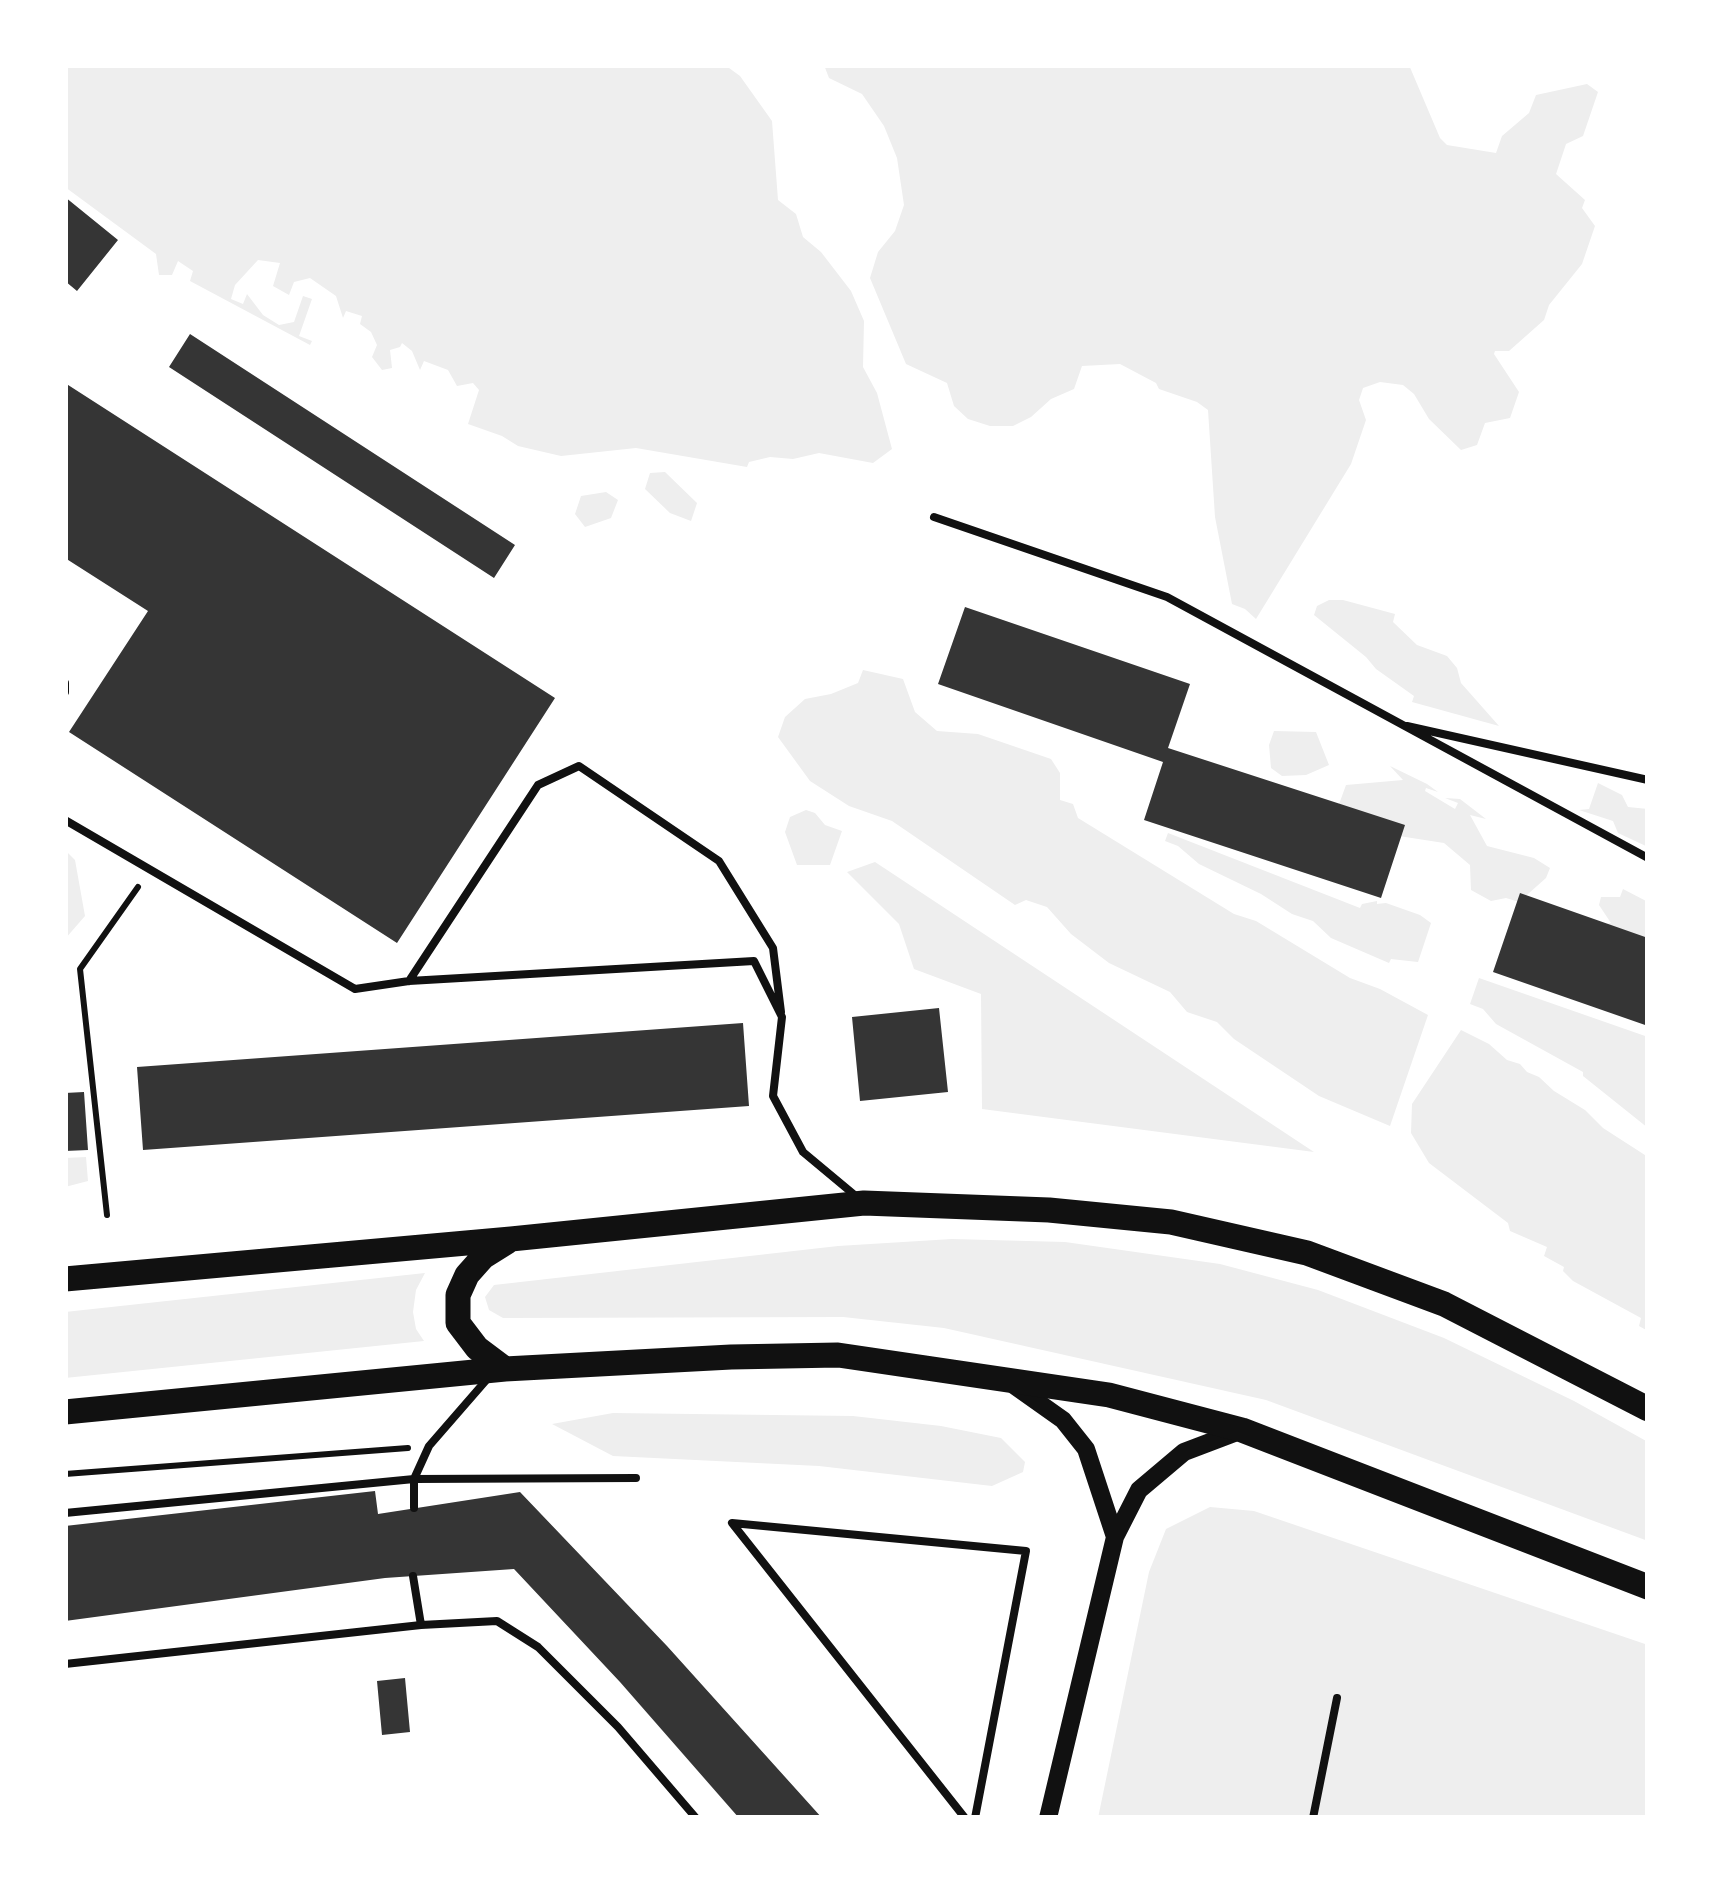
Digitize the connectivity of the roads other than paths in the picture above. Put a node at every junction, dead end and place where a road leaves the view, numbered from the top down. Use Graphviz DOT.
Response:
graph roads {
  1 [pos="934,517"];
  2 [pos="65,682"];
  3 [pos="65,692"];
  4 [pos="1398,724"];
  5 [pos="1648,780"];
  6 [pos="65,820"];
  7 [pos="1648,858"];
  8 [pos="409,981"];
  9 [pos="782,1017"];
  10 [pos="864,1203"];
  11 [pos="511,1240"];
  12 [pos="65,1280"];
  13 [pos="500,1370"];
  14 [pos="1002,1378"];
  15 [pos="1648,1409"];
  16 [pos="65,1412"];
  17 [pos="1242,1430"];
  18 [pos="636,1478"];
  19 [pos="414,1479"];
  20 [pos="414,1508"];
  21 [pos="65,1512"];
  22 [pos="1115,1536"];
  23 [pos="1594,1566"];
  24 [pos="414,1576"];
  25 [pos="1648,1576"];
  26 [pos="1648,1588"];
  27 [pos="422,1625"];
  28 [pos="65,1664"];
  29 [pos="1338,1698"];
  30 [pos="696,1818"];
  31 [pos="965,1818"];
  32 [pos="974,1818"];
  33 [pos="1048,1818"];
  34 [pos="1312,1818"];
  1 -- 4 [label="lane"];
  2 -- 3 [label="lane"];
  4 -- 5 [label="lane"];
  4 -- 7 [label="lane"];
  6 -- 8 [label="lane"];
  8 -- 9 [label="lane"];
  8 -- 9 [label="lane"];
  9 -- 10 [label="lane"];
  10 -- 11 [label="main road"];
  10 -- 15 [label="main road"];
  11 -- 12 [label="main road"];
  11 -- 13 [label="main road"];
  13 -- 14 [label="main road"];
  13 -- 16 [label="main road"];
  13 -- 19 [label="lane"];
  14 -- 17 [label="main road"];
  14 -- 22 [label="street"];
  17 -- 22 [label="street"];
  17 -- 23 [label="main road"];
  18 -- 19 [label="lane"];
  19 -- 20 [label="lane"];
  19 -- 21 [label="lane"];
  22 -- 33 [label="street"];
  23 -- 25 [label="main road"];
  23 -- 26 [label="main road"];
  24 -- 27 [label="lane"];
  27 -- 28 [label="lane"];
  27 -- 30 [label="lane"];
  29 -- 34 [label="lane"];
  31 -- 32 [label="lane"];
}
